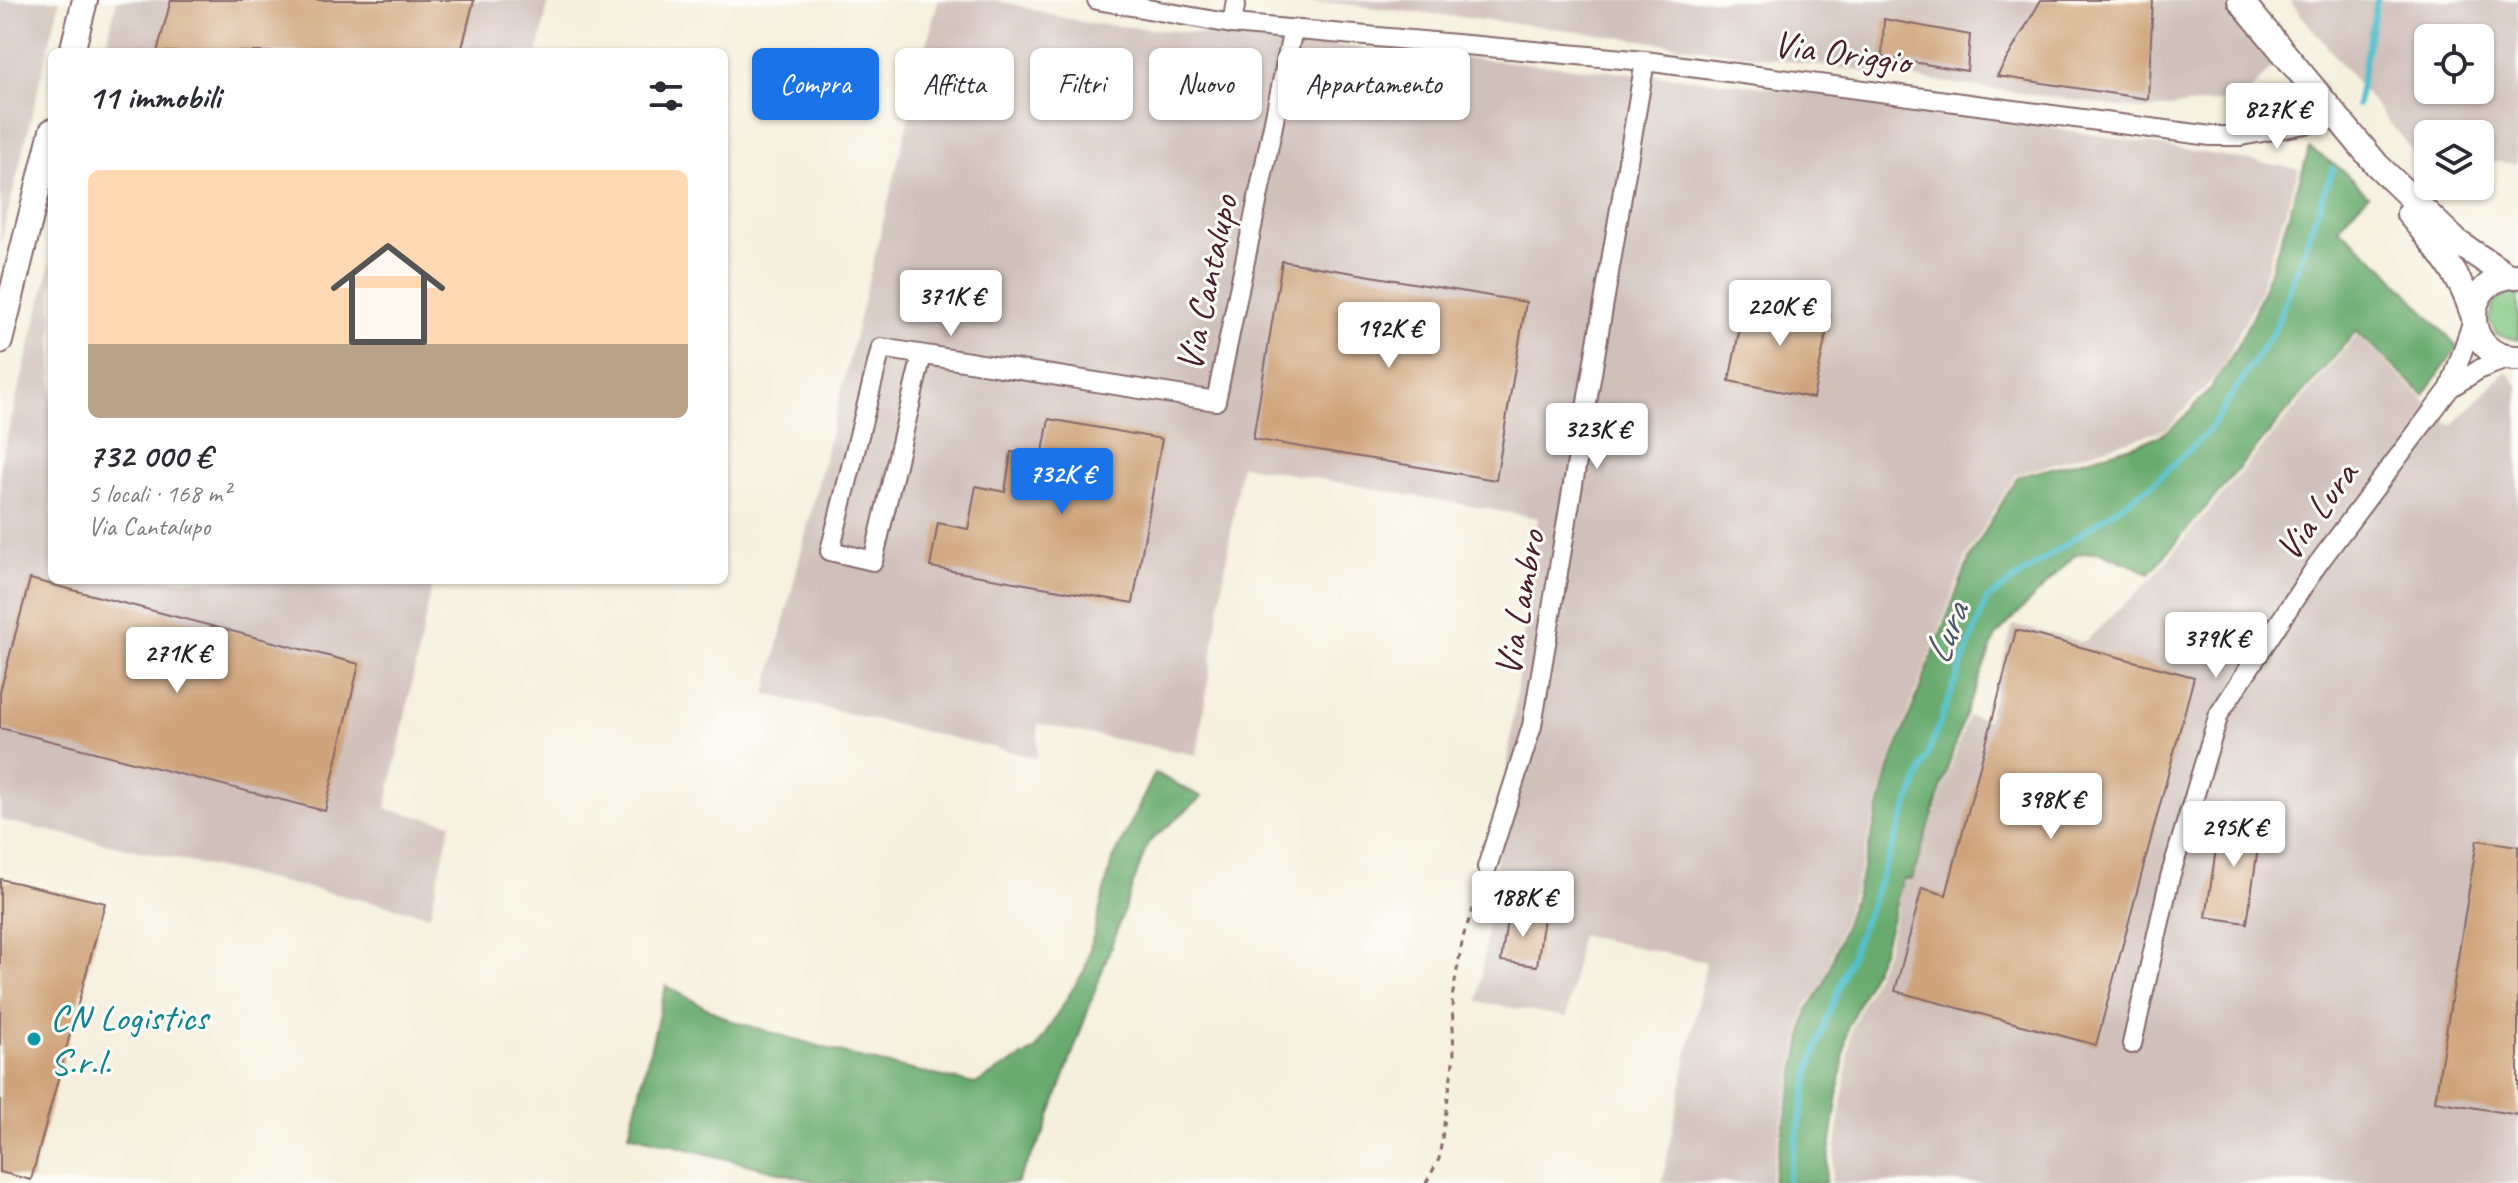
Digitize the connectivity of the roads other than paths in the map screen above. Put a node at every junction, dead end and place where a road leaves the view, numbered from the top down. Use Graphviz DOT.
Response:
graph roads {
  1 [pos="85,0"];
  2 [pos="1097,0"];
  3 [pos="1236,0"];
  4 [pos="2240,0"];
  5 [pos="1232,24"];
  6 [pos="1293,29"];
  7 [pos="73,48"];
  8 [pos="1645,61"];
  9 [pos="2338,118"];
  10 [pos="48,147"];
  11 [pos="2377,165"];
  12 [pos="2513,276"];
  13 [pos="2472,318"];
  14 [pos="0,341"];
  15 [pos="922,355"];
  16 [pos="2513,358"];
  17 [pos="2450,388"];
  18 [pos="1487,867"];
  19 [pos="2132,1044"];
  1 -- 7 [label="main road"];
  2 -- 5 [label="street, Via Origgio"];
  3 -- 5 [label="street"];
  4 -- 9 [label="main road"];
  5 -- 6 [label="street, Via Origgio"];
  6 -- 8 [label="street, Via Origgio"];
  6 -- 15 [label="street, Via Cantalupo"];
  8 -- 9 [label="street, Via Origgio"];
  8 -- 18 [label="street, Via Lambro"];
  9 -- 11 [label="main road"];
  10 -- 14 [label="main road"];
  11 -- 12 [label="main road"];
  11 -- 13 [label="main road"];
  12 -- 13 [label="main road"];
  13 -- 16 [label="main road"];
  13 -- 17 [label="street, Via Lura"];
  15 -- 15 [label="street, Via Cantalupo"];
  16 -- 17 [label="street, Via Lura"];
  17 -- 19 [label="street, Via Lura"];
}
